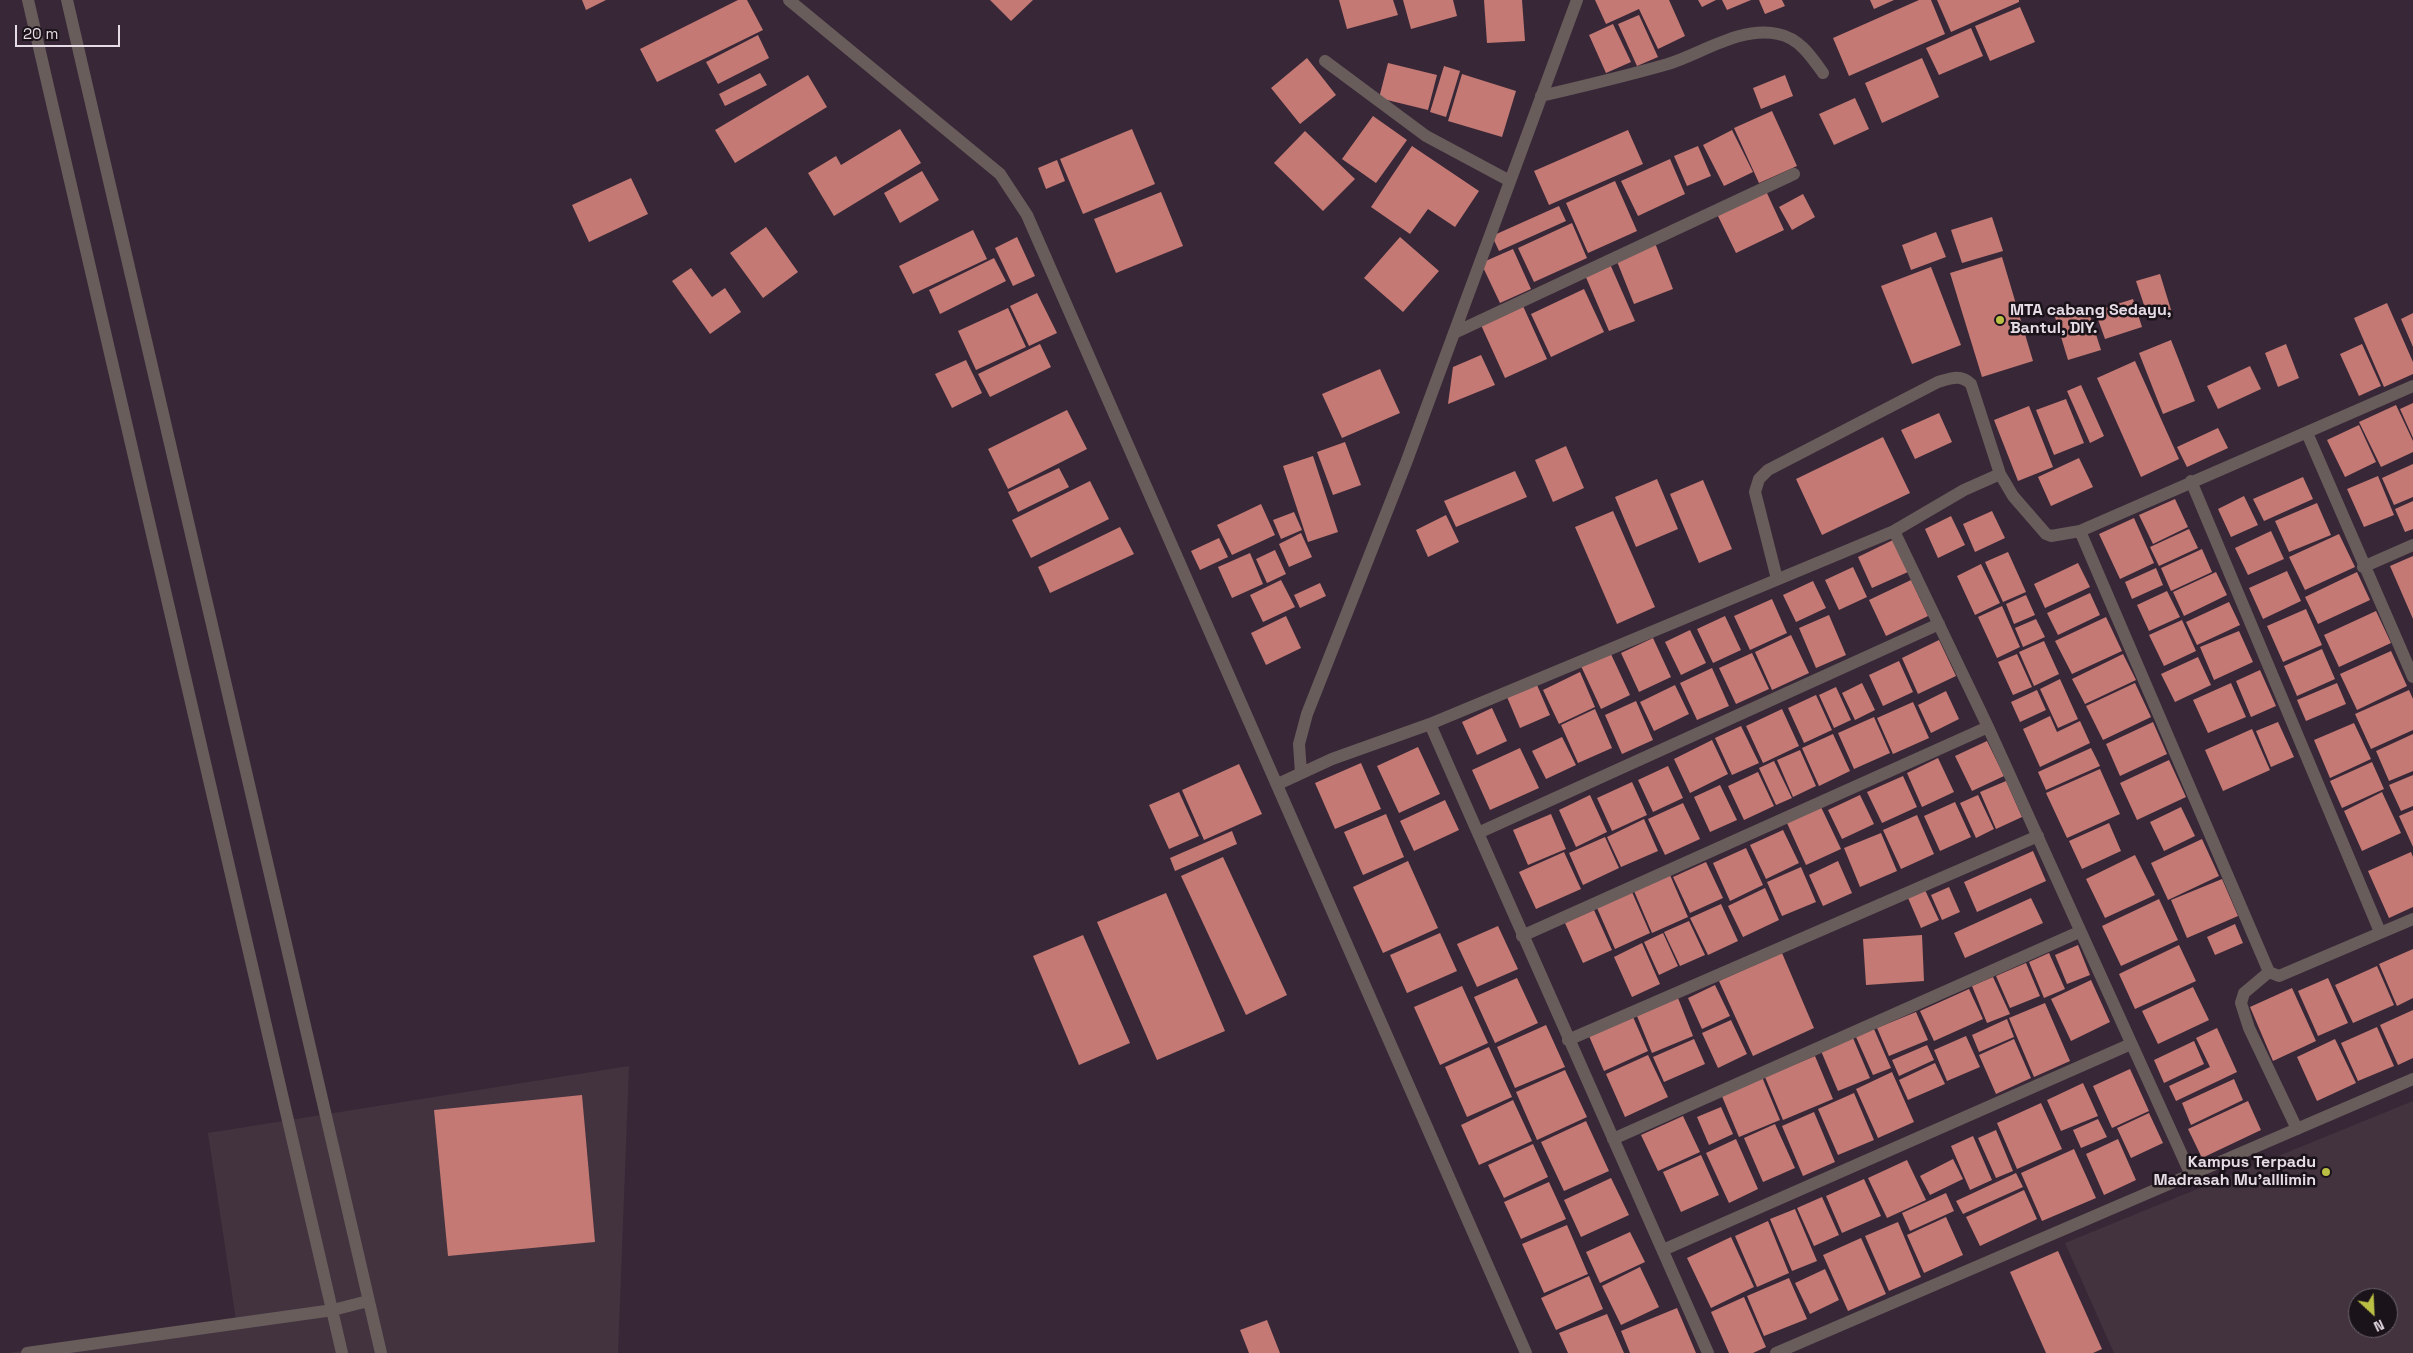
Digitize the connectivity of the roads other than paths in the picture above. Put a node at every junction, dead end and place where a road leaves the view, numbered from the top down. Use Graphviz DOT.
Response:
graph roads {
  1 [pos="28,0"];
  2 [pos="67,0"];
  3 [pos="790,0"];
  4 [pos="1577,0"];
  5 [pos="1325,61"];
  6 [pos="1823,73"];
  7 [pos="1542,96"];
  8 [pos="1794,174"];
  9 [pos="1510,181"];
  10 [pos="1454,333"];
  11 [pos="2413,386"];
  12 [pos="2306,433"];
  13 [pos="2000,474"];
  14 [pos="2191,481"];
  15 [pos="1894,531"];
  16 [pos="2080,531"];
  17 [pos="2413,545"];
  18 [pos="2363,567"];
  19 [pos="1777,580"];
  20 [pos="1939,624"];
  21 [pos="2413,678"];
  22 [pos="1430,724"];
  23 [pos="1988,727"];
  24 [pos="1301,773"];
  25 [pos="1278,784"];
  26 [pos="1478,833"];
  27 [pos="2038,836"];
  28 [pos="2413,918"];
  29 [pos="2079,932"];
  30 [pos="2380,932"];
  31 [pos="1522,936"];
  32 [pos="2269,972"];
  33 [pos="1568,1040"];
  34 [pos="2131,1044"];
  35 [pos="2413,1079"];
  36 [pos="2297,1129"];
  37 [pos="1613,1138"];
  38 [pos="2191,1175"];
  39 [pos="1663,1250"];
  40 [pos="368,1301"];
  41 [pos="332,1310"];
  42 [pos="27,1353"];
  43 [pos="342,1353"];
  44 [pos="381,1353"];
  45 [pos="1526,1353"];
  46 [pos="1708,1353"];
  47 [pos="1776,1353"];
  1 -- 41 [label="street"];
  2 -- 40 [label="street"];
  3 -- 25 [label="street"];
  4 -- 7 [label="street"];
  5 -- 9 [label="street"];
  6 -- 7 [label="street"];
  7 -- 9 [label="street"];
  8 -- 10 [label="street"];
  9 -- 10 [label="street"];
  10 -- 24 [label="street"];
  11 -- 12 [label="street"];
  12 -- 14 [label="street"];
  12 -- 18 [label="street"];
  13 -- 15 [label="street"];
  13 -- 16 [label="street"];
  13 -- 19 [label="street"];
  14 -- 16 [label="street"];
  14 -- 30 [label="street"];
  15 -- 19 [label="street"];
  15 -- 20 [label="street"];
  16 -- 32 [label="street"];
  17 -- 18 [label="street"];
  18 -- 21 [label="street"];
  19 -- 22 [label="street"];
  20 -- 23 [label="street"];
  20 -- 26 [label="street"];
  22 -- 24 [label="street"];
  22 -- 26 [label="street"];
  23 -- 27 [label="street"];
  23 -- 31 [label="street"];
  24 -- 25 [label="street"];
  25 -- 45 [label="street"];
  26 -- 31 [label="street"];
  27 -- 29 [label="street"];
  27 -- 33 [label="street"];
  28 -- 30 [label="street"];
  29 -- 34 [label="street"];
  29 -- 37 [label="street"];
  30 -- 32 [label="street"];
  31 -- 33 [label="street"];
  32 -- 36 [label="street"];
  33 -- 37 [label="street"];
  34 -- 38 [label="street"];
  34 -- 39 [label="street"];
  35 -- 36 [label="street"];
  36 -- 38 [label="street"];
  37 -- 39 [label="street"];
  38 -- 47 [label="street"];
  39 -- 46 [label="street"];
  40 -- 41 [label="street"];
  40 -- 44 [label="street"];
  41 -- 42 [label="street"];
  41 -- 43 [label="street"];
}
